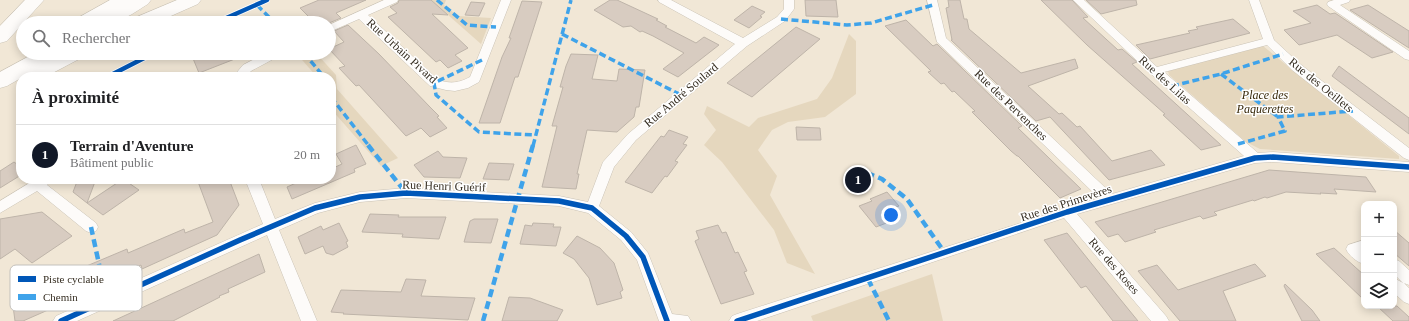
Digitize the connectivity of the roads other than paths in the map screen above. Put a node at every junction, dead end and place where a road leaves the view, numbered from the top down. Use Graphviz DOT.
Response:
graph roads {
  1 [pos="35,0"];
  2 [pos="123,0"];
  3 [pos="142,0"];
  4 [pos="192,0"];
  5 [pos="394,0"];
  6 [pos="506,0"];
  7 [pos="663,0"];
  8 [pos="788,0"];
  9 [pos="932,0"];
  10 [pos="1078,0"];
  11 [pos="1254,0"];
  12 [pos="1345,0"];
  13 [pos="361,15"];
  14 [pos="20,16"];
  15 [pos="95,16"];
  16 [pos="114,16"];
  17 [pos="155,16"];
  18 [pos="16,20"];
  19 [pos="336,26"];
  20 [pos="0,37"];
  21 [pos="1269,41"];
  22 [pos="742,44"];
  23 [pos="1409,56"];
  24 [pos="18,60"];
  25 [pos="38,60"];
  26 [pos="62,60"];
  27 [pos="262,60"];
  28 [pos="0,70"];
  29 [pos="16,72"];
  30 [pos="16,72"];
  31 [pos="39,72"];
  32 [pos="243,72"];
  33 [pos="1155,72"];
  34 [pos="0,81"];
  35 [pos="16,84"];
  36 [pos="0,92"];
  37 [pos="1409,155"];
  38 [pos="1255,158"];
  39 [pos="1409,167"];
  40 [pos="39,184"];
  41 [pos="44,184"];
  42 [pos="254,184"];
  43 [pos="1109,199"];
  44 [pos="0,208"];
  45 [pos="592,208"];
  46 [pos="1067,212"];
  47 [pos="91,227"];
  48 [pos="270,228"];
  49 [pos="1361,247"];
  50 [pos="1361,256"];
  51 [pos="1397,268"];
  52 [pos="1409,279"];
  53 [pos="142,285"];
  54 [pos="1397,287"];
  55 [pos="1409,297"];
  56 [pos="84,311"];
  57 [pos="62,321"];
  58 [pos="309,321"];
  59 [pos="667,321"];
  60 [pos="683,321"];
  61 [pos="737,321"];
  62 [pos="1161,321"];
  1 -- 14 [label="highway"];
  2 -- 15 [label="highway"];
  3 -- 16 [label="highway"];
  4 -- 17 [label="highway"];
  5 -- 13 [label="street"];
  6 -- 13 [label="street, Rue Urbain Pivard"];
  7 -- 22 [label="street"];
  8 -- 22 [label="street, Rue André Soulard"];
  9 -- 43 [label="street, Rue des Pervenches"];
  10 -- 33 [label="street, Rue des Lilas"];
  11 -- 21 [label="street, Rue des Oeillets"];
  12 -- 23 [label="street"];
  13 -- 19 [label="street"];
  18 -- 20 [label="highway"];
  21 -- 33 [label="street"];
  21 -- 37 [label="street, Rue des Oeillets"];
  22 -- 45 [label="street, Rue André Soulard"];
  24 -- 28 [label="highway"];
  25 -- 30 [label="highway"];
  26 -- 31 [label="highway"];
  27 -- 32 [label="street"];
  29 -- 34 [label="highway"];
  33 -- 38 [label="street, Rue des Lilas"];
  35 -- 36 [label="highway"];
  38 -- 39 [label="street, Rue des Primevères"];
  38 -- 43 [label="street, Rue des Primevères"];
  40 -- 44 [label="street"];
  41 -- 47 [label="street"];
  42 -- 48 [label="street"];
  43 -- 46 [label="street, Rue des Primevères"];
  45 -- 48 [label="street, Rue Henri Guérif"];
  45 -- 59 [label="street, Rue Henri Guérif"];
  46 -- 61 [label="street, Rue des Primevères"];
  46 -- 62 [label="street, Rue des Roses"];
  48 -- 53 [label="street, Rue Henri Guérif"];
  48 -- 58 [label="street"];
  49 -- 50 [label="street"];
  51 -- 52 [label="street"];
  54 -- 55 [label="street"];
  56 -- 57 [label="street, Rue Henri Guérif"];
  59 -- 60 [label="street"];
}
